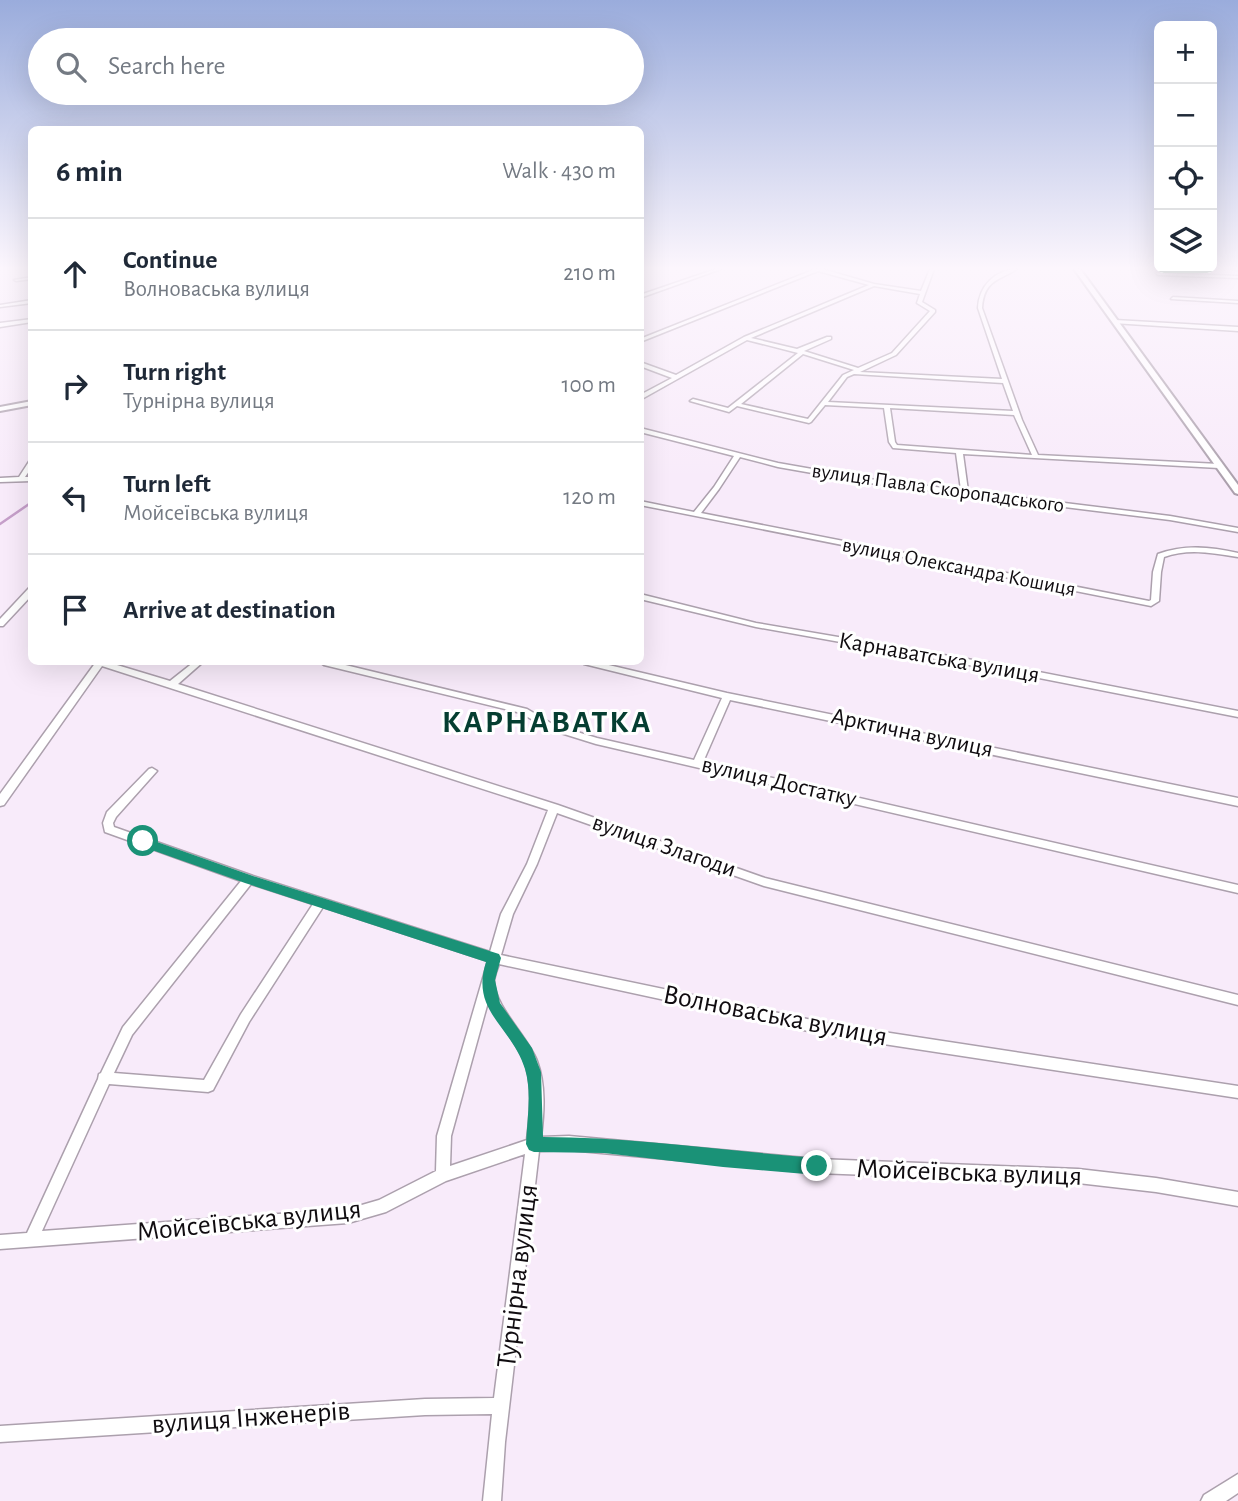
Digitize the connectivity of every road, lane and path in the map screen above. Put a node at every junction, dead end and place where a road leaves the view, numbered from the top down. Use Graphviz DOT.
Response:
graph roads {
  1 [pos="744,339"];
  2 [pos="750,339"];
  3 [pos="827,339"];
  4 [pos="908,339"];
  5 [pos="990,339"];
  6 [pos="1127,339"];
  7 [pos="800,351"];
  8 [pos="644,366"];
  9 [pos="859,370"];
  10 [pos="850,373"];
  11 [pos="676,377"];
  12 [pos="1006,381"];
  13 [pos="644,396"];
  14 [pos="693,401"];
  15 [pos="822,403"];
  16 [pos="28,404"];
  17 [pos="735,404"];
  18 [pos="887,406"];
  19 [pos="0,409"];
  20 [pos="1016,413"];
  21 [pos="644,431"];
  22 [pos="960,452"];
  23 [pos="738,455"];
  24 [pos="1036,457"];
  25 [pos="1219,466"];
  26 [pos="28,468"];
  27 [pos="21,479"];
  28 [pos="28,479"];
  29 [pos="0,480"];
  30 [pos="10,480"];
  31 [pos="0,489"];
  32 [pos="1238,491"];
  33 [pos="965,494"];
  34 [pos="644,504"];
  35 [pos="695,515"];
  36 [pos="1238,530"];
  37 [pos="1238,555"];
  38 [pos="28,594"];
  39 [pos="644,597"];
  40 [pos="0,624"];
  41 [pos="98,665"];
  42 [pos="109,665"];
  43 [pos="195,665"];
  44 [pos="336,665"];
  45 [pos="599,665"];
  46 [pos="171,685"];
  47 [pos="727,696"];
  48 [pos="1238,714"];
  49 [pos="698,763"];
  50 [pos="152,771"];
  51 [pos="0,802"];
  52 [pos="1238,802"];
  53 [pos="554,808"];
  54 [pos="249,880"];
  55 [pos="1238,889"];
  56 [pos="320,902"];
  57 [pos="494,958"];
  58 [pos="488,980"];
  59 [pos="1238,1000"];
  60 [pos="104,1078"];
  61 [pos="1238,1092"];
  62 [pos="534,1144"];
  63 [pos="443,1175"];
  64 [pos="1238,1199"];
  65 [pos="31,1240"];
  66 [pos="0,1242"];
  67 [pos="502,1406"];
  68 [pos="0,1434"];
  69 [pos="1238,1483"];
  70 [pos="492,1501"];
  71 [pos="1210,1501"];
  1 -- 11 [label="street"];
  2 -- 7 [label="street"];
  3 -- 7 [label="street"];
  4 -- 9 [label="street"];
  5 -- 12 [label="street"];
  6 -- 25 [label="street"];
  7 -- 9 [label="street"];
  7 -- 17 [label="street"];
  8 -- 11 [label="street"];
  9 -- 10 [label="street"];
  10 -- 12 [label="street"];
  10 -- 15 [label="street"];
  11 -- 13 [label="street"];
  12 -- 20 [label="street"];
  14 -- 17 [label="street"];
  15 -- 17 [label="street"];
  15 -- 18 [label="street"];
  16 -- 19 [label="street"];
  18 -- 20 [label="street"];
  18 -- 22 [label="street"];
  20 -- 24 [label="street"];
  21 -- 23 [label="street, вулиця Павла Скоропадського"];
  22 -- 24 [label="street"];
  22 -- 33 [label="street"];
  23 -- 33 [label="street, вулиця Павла Скоропадського"];
  23 -- 35 [label="street"];
  24 -- 25 [label="street"];
  25 -- 32 [label="street"];
  26 -- 27 [label="street"];
  27 -- 28 [label="street"];
  27 -- 30 [label="street"];
  29 -- 30 [label="street"];
  30 -- 31 [label="street"];
  33 -- 36 [label="street, вулиця Павла Скоропадського"];
  34 -- 35 [label="street, вулиця Олександра Кошиця"];
  35 -- 37 [label="street, вулиця Олександра Кошиця"];
  38 -- 40 [label="street"];
  39 -- 48 [label="street, Карнаватська вулиця"];
  41 -- 51 [label="street"];
  42 -- 46 [label="street, вулиця Злагоди"];
  43 -- 46 [label="street"];
  44 -- 49 [label="street, вулиця Достатку"];
  45 -- 47 [label="street, Арктична вулиця"];
  46 -- 53 [label="street, вулиця Злагоди"];
  47 -- 49 [label="street"];
  47 -- 52 [label="street, Арктична вулиця"];
  49 -- 55 [label="street, вулиця Достатку"];
  50 -- 54 [label="street, Волноваська вулиця"];
  53 -- 57 [label="street"];
  53 -- 59 [label="street, вулиця Злагоди"];
  54 -- 56 [label="street, Волноваська вулиця"];
  54 -- 60 [label="street"];
  56 -- 57 [label="street, Волноваська вулиця"];
  56 -- 60 [label="street"];
  57 -- 58 [label="street"];
  57 -- 61 [label="street, Волноваська вулиця"];
  58 -- 62 [label="street, Турнірна вулиця"];
  58 -- 63 [label="street"];
  60 -- 65 [label="street"];
  62 -- 63 [label="street, Мойсеївська вулиця"];
  62 -- 64 [label="street, Мойсеївська вулиця"];
  62 -- 67 [label="street, Турнірна вулиця"];
  63 -- 65 [label="street, Мойсеївська вулиця"];
  65 -- 66 [label="street, Мойсеївська вулиця"];
  67 -- 68 [label="street, вулиця Інженерів"];
  67 -- 70 [label="street, Турнірна вулиця"];
  69 -- 71 [label="street"];
}
